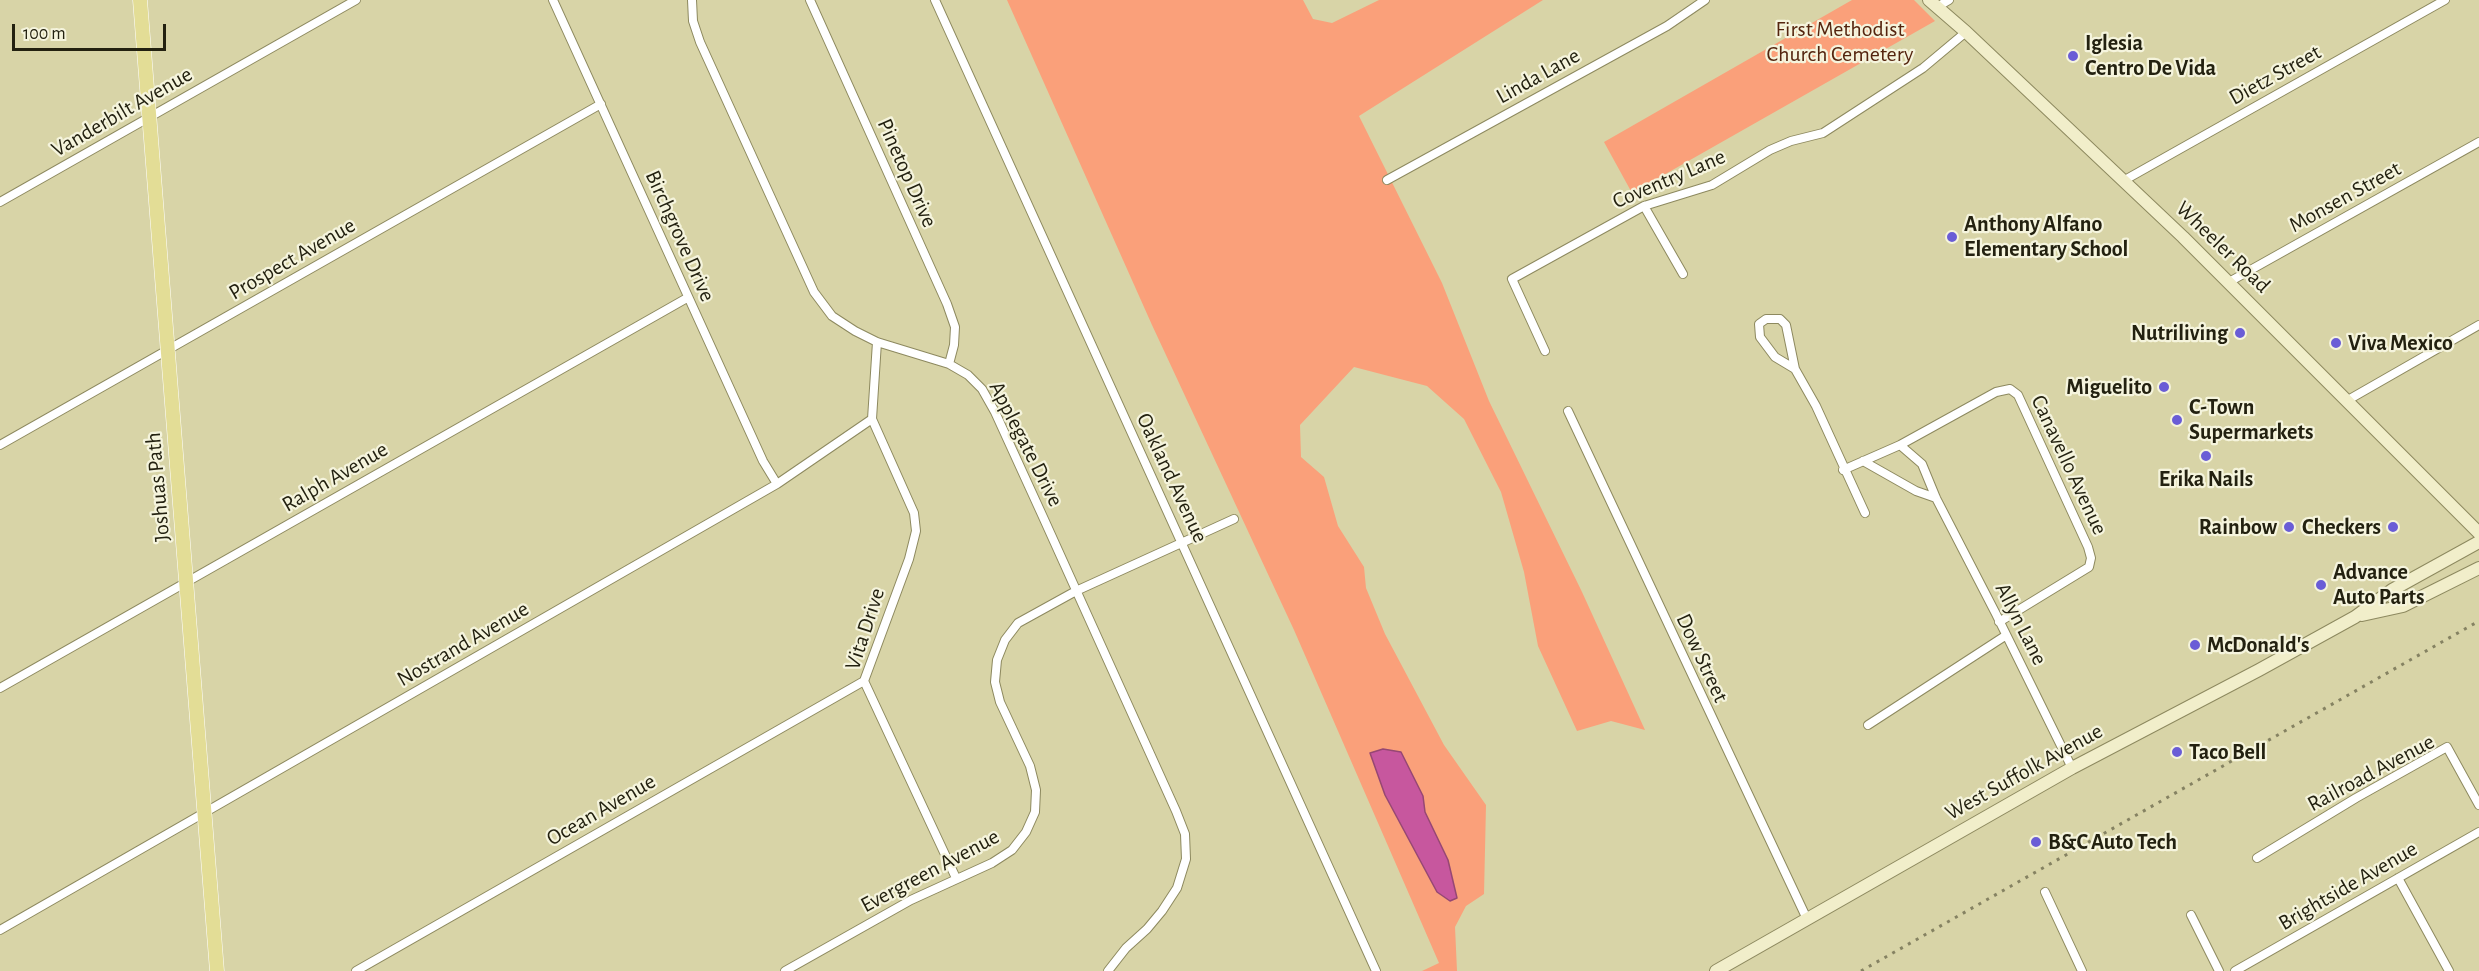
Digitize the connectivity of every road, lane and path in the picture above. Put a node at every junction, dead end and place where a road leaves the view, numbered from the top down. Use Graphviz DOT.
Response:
graph roads {
  1 [pos="140,0"];
  2 [pos="356,0"];
  3 [pos="553,0"];
  4 [pos="692,0"];
  5 [pos="810,0"];
  6 [pos="935,0"];
  7 [pos="1705,0"];
  8 [pos="1948,0"];
  9 [pos="2445,0"];
  10 [pos="1933,3"];
  11 [pos="1966,32"];
  12 [pos="601,104"];
  13 [pos="150,117"];
  14 [pos="2479,142"];
  15 [pos="1388,180"];
  16 [pos="2123,181"];
  17 [pos="0,202"];
  18 [pos="1644,206"];
  19 [pos="1683,274"];
  20 [pos="2229,282"];
  21 [pos="687,298"];
  22 [pos="2479,325"];
  23 [pos="877,342"];
  24 [pos="169,350"];
  25 [pos="1545,351"];
  26 [pos="950,364"];
  27 [pos="1795,369"];
  28 [pos="2348,400"];
  29 [pos="1568,411"];
  30 [pos="873,419"];
  31 [pos="0,445"];
  32 [pos="1900,445"];
  33 [pos="1863,461"];
  34 [pos="1843,470"];
  35 [pos="777,484"];
  36 [pos="1936,498"];
  37 [pos="1865,513"];
  38 [pos="1234,519"];
  39 [pos="2479,533"];
  40 [pos="2479,542"];
  41 [pos="1183,543"];
  42 [pos="2479,568"];
  43 [pos="187,581"];
  44 [pos="1076,591"];
  45 [pos="2355,617"];
  46 [pos="1999,622"];
  47 [pos="2005,636"];
  48 [pos="864,681"];
  49 [pos="0,688"];
  50 [pos="1868,725"];
  51 [pos="2072,768"];
  52 [pos="2479,805"];
  53 [pos="205,814"];
  54 [pos="2479,832"];
  55 [pos="2257,858"];
  56 [pos="956,878"];
  57 [pos="2398,878"];
  58 [pos="2045,892"];
  59 [pos="2191,915"];
  60 [pos="1807,919"];
  61 [pos="0,930"];
  62 [pos="217,971"];
  63 [pos="356,971"];
  64 [pos="784,971"];
  65 [pos="1108,971"];
  66 [pos="1376,971"];
  67 [pos="1716,971"];
  68 [pos="2082,971"];
  69 [pos="2219,971"];
  70 [pos="2235,971"];
  71 [pos="2449,971"];
  1 -- 13 [label="main road, Joshuas Path"];
  2 -- 13 [label="street, Vanderbilt Avenue"];
  3 -- 12 [label="street, Birchgrove Drive"];
  4 -- 23 [label="street, Applegate Drive"];
  5 -- 26 [label="street, Pinetop Drive"];
  6 -- 41 [label="street, Oakland Avenue"];
  7 -- 15 [label="street, Linda Lane"];
  8 -- 10 [label="street"];
  9 -- 16 [label="street, Dietz Street"];
  10 -- 11 [label="main road, Wheeler Road"];
  11 -- 16 [label="main road, Wheeler Road"];
  11 -- 18 [label="street, Coventry Lane"];
  12 -- 21 [label="street, Birchgrove Drive"];
  12 -- 24 [label="street, Prospect Avenue"];
  13 -- 17 [label="street, Vanderbilt Avenue"];
  13 -- 24 [label="main road, Joshuas Path"];
  14 -- 20 [label="street, Monsen Street"];
  16 -- 20 [label="main road, Wheeler Road"];
  18 -- 19 [label="street"];
  18 -- 25 [label="street, Coventry Lane"];
  20 -- 28 [label="main road, Wheeler Road"];
  21 -- 35 [label="street, Birchgrove Drive"];
  21 -- 43 [label="street, Ralph Avenue"];
  22 -- 28 [label="street"];
  23 -- 26 [label="street, Applegate Drive"];
  23 -- 30 [label="street"];
  24 -- 31 [label="street, Prospect Avenue"];
  24 -- 43 [label="main road, Joshuas Path"];
  26 -- 44 [label="street, Applegate Drive"];
  27 -- 27 [label="street"];
  27 -- 34 [label="street"];
  28 -- 39 [label="main road, Wheeler Road"];
  29 -- 60 [label="street, Dow Street"];
  30 -- 35 [label="street, Nostrand Avenue"];
  30 -- 48 [label="street, Vita Drive"];
  32 -- 33 [label="street, Canavello Avenue"];
  32 -- 36 [label="street, Allyn Lane"];
  32 -- 46 [label="street, Canavello Avenue"];
  33 -- 34 [label="street, Canavello Avenue"];
  33 -- 36 [label="street"];
  34 -- 37 [label="street"];
  35 -- 53 [label="street, Nostrand Avenue"];
  36 -- 46 [label="street, Allyn Lane"];
  38 -- 41 [label="street, Evergreen Avenue"];
  40 -- 45 [label="main road, West Suffolk Avenue"];
  41 -- 44 [label="street, Evergreen Avenue"];
  41 -- 66 [label="street, Oakland Avenue"];
  42 -- 45 [label="main road, West Suffolk Avenue"];
  43 -- 49 [label="street, Ralph Avenue"];
  43 -- 53 [label="main road, Joshuas Path"];
  44 -- 56 [label="street, Evergreen Avenue"];
  44 -- 65 [label="street, Applegate Drive"];
  45 -- 51 [label="main road, West Suffolk Avenue"];
  46 -- 47 [label="street, Allyn Lane"];
  47 -- 50 [label="street"];
  47 -- 51 [label="street, Allyn Lane"];
  48 -- 56 [label="street, Vita Drive"];
  48 -- 63 [label="street, Ocean Avenue"];
  51 -- 60 [label="main road, West Suffolk Avenue"];
  52 -- 55 [label="street, Railroad Avenue"];
  53 -- 61 [label="street, Nostrand Avenue"];
  53 -- 62 [label="main road, Joshuas Path"];
  54 -- 57 [label="street, Brightside Avenue"];
  56 -- 64 [label="street, Evergreen Avenue"];
  57 -- 70 [label="street, Brightside Avenue"];
  57 -- 71 [label="street"];
  58 -- 68 [label="street"];
  59 -- 69 [label="street"];
  60 -- 67 [label="main road, West Suffolk Avenue"];
}
